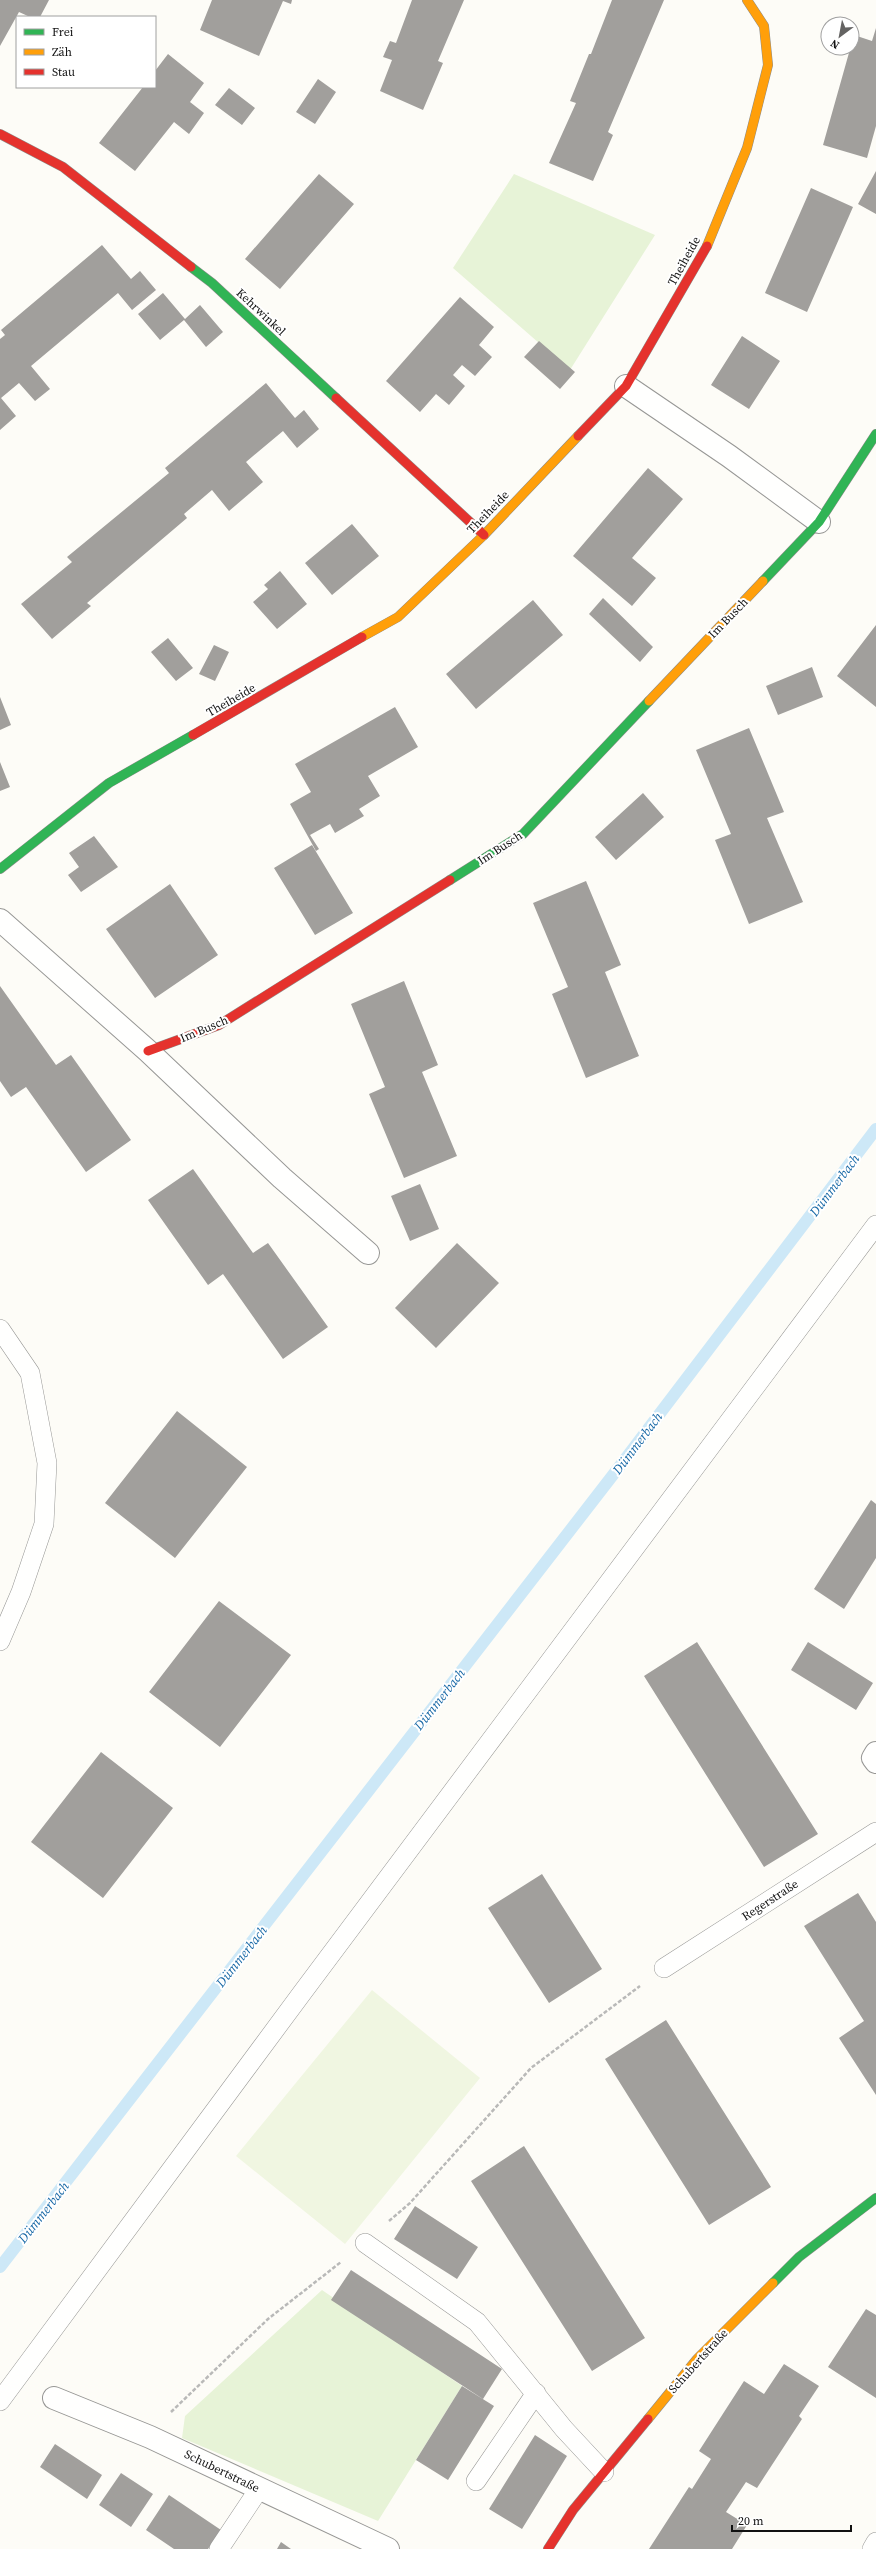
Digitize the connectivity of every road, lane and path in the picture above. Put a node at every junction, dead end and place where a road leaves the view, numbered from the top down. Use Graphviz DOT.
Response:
graph roads {
  1 [pos="747,0"];
  2 [pos="0,134"];
  3 [pos="626,386"];
  4 [pos="876,434"];
  5 [pos="819,522"];
  6 [pos="484,535"];
  7 [pos="0,869"];
  8 [pos="0,920"];
  9 [pos="148,1051"];
  10 [pos="876,1225"];
  11 [pos="368,1253"];
  12 [pos="0,1329"];
  13 [pos="0,1641"];
  14 [pos="876,1753"];
  15 [pos="876,1762"];
  16 [pos="876,1832"];
  17 [pos="664,1968"];
  18 [pos="876,2198"];
  19 [pos="365,2243"];
  20 [pos="536,2393"];
  21 [pos="54,2398"];
  22 [pos="0,2401"];
  23 [pos="150,2437"];
  24 [pos="604,2472"];
  25 [pos="476,2481"];
  26 [pos="259,2489"];
  27 [pos="876,2542"];
  28 [pos="219,2549"];
  29 [pos="388,2549"];
  30 [pos="548,2549"];
  31 [pos="872,2549"];
  1 -- 3 [label="street, Theiheide"];
  2 -- 6 [label="street, Kehrwinkel"];
  3 -- 5 [label="street"];
  3 -- 6 [label="street, Theiheide"];
  4 -- 5 [label="street, Im Busch"];
  5 -- 9 [label="street, Im Busch"];
  6 -- 7 [label="street, Theiheide"];
  8 -- 9 [label="street"];
  9 -- 11 [label="street"];
  10 -- 22 [label="lane"];
  12 -- 13 [label="lane"];
  14 -- 15 [label="street"];
  16 -- 17 [label="lane, Regerstraße"];
  17 -- 19 [label="path"];
  18 -- 24 [label="street, Schubertstraße"];
  19 -- 20 [label="lane"];
  19 -- 23 [label="path"];
  20 -- 24 [label="lane"];
  20 -- 25 [label="lane"];
  21 -- 23 [label="street, Schubertstraße"];
  23 -- 26 [label="street, Schubertstraße"];
  24 -- 30 [label="street, Schubertstraße"];
  26 -- 28 [label="lane"];
  26 -- 29 [label="street, Schubertstraße"];
  27 -- 31 [label="lane"];
}
